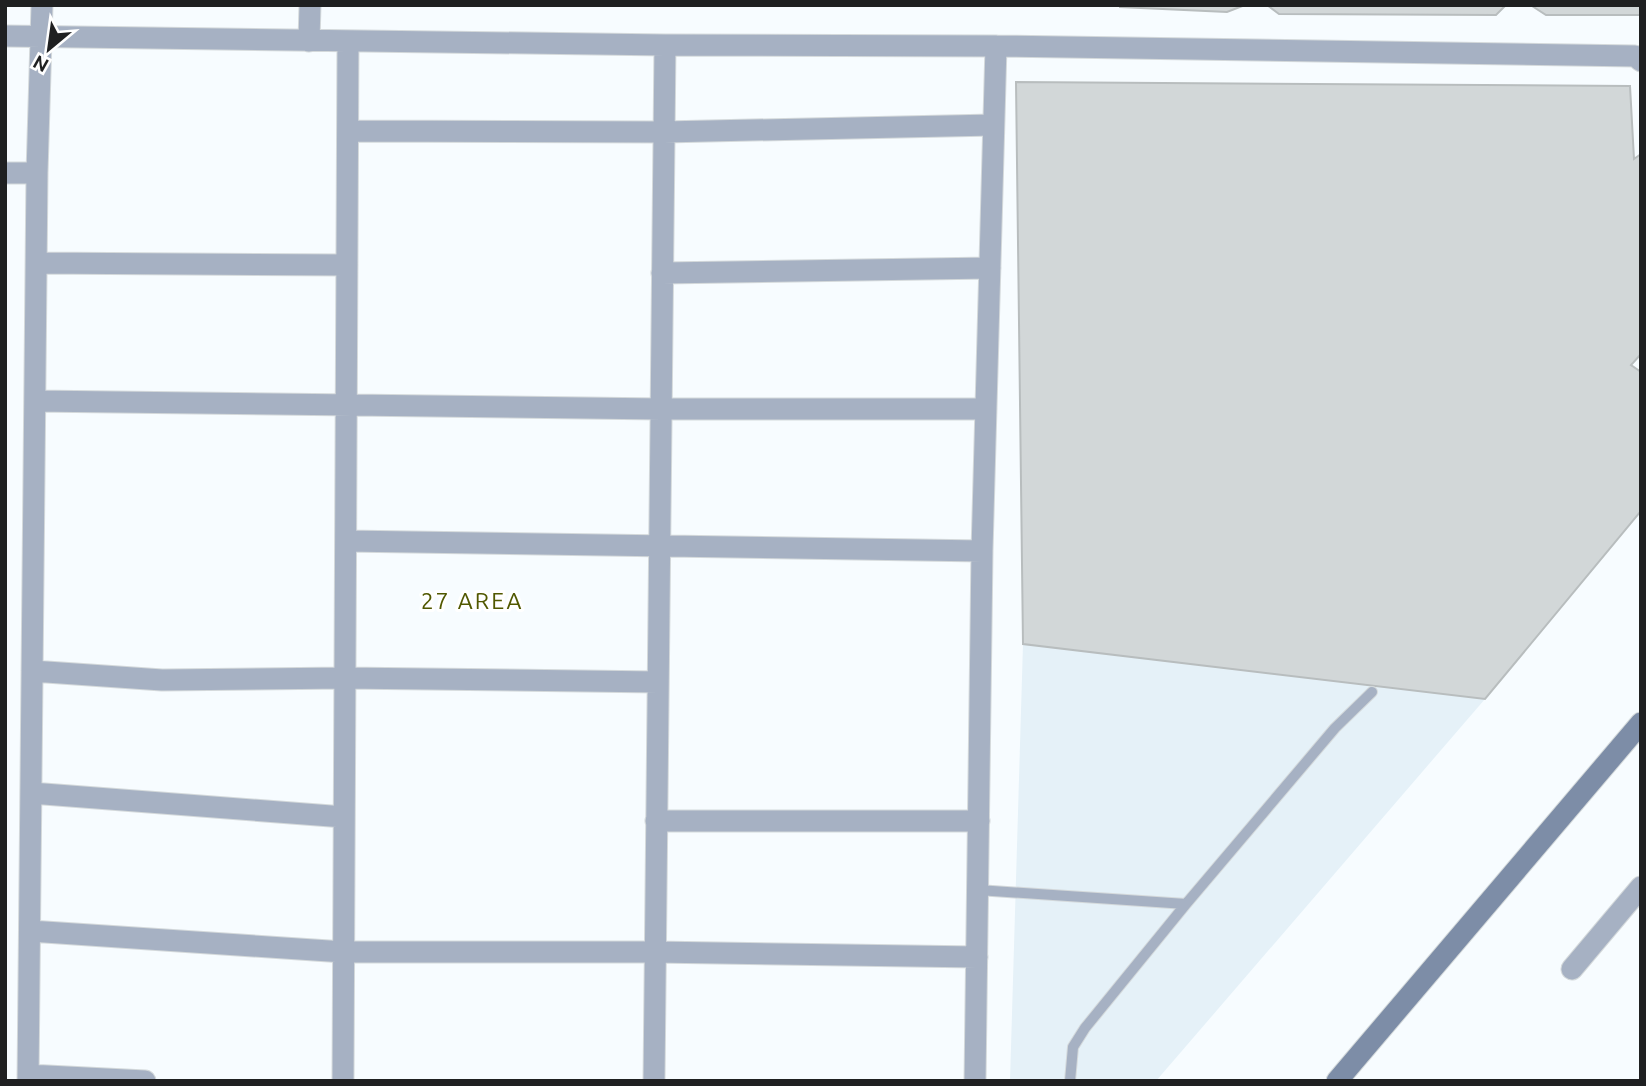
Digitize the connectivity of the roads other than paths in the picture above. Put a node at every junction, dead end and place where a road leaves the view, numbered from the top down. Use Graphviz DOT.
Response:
graph roads {
  1 [pos="42,5"];
  2 [pos="310,5"];
  3 [pos="5,36"];
  4 [pos="43,37"];
  5 [pos="309,41"];
  6 [pos="348,41"];
  7 [pos="664,45"];
  8 [pos="996,46"];
  9 [pos="1641,61"];
  10 [pos="993,125"];
  11 [pos="348,131"];
  12 [pos="664,132"];
  13 [pos="5,173"];
  14 [pos="37,173"];
  15 [pos="37,263"];
  16 [pos="347,265"];
  17 [pos="990,268"];
  18 [pos="662,273"];
  19 [pos="35,401"];
  20 [pos="346,406"];
  21 [pos="661,409"];
  22 [pos="986,409"];
  23 [pos="346,541"];
  24 [pos="659,545"];
  25 [pos="982,551"];
  26 [pos="32,671"];
  27 [pos="345,678"];
  28 [pos="658,682"];
  29 [pos="1372,692"];
  30 [pos="1641,723"];
  31 [pos="31,793"];
  32 [pos="344,817"];
  33 [pos="656,821"];
  34 [pos="979,821"];
  35 [pos="1641,887"];
  36 [pos="978,890"];
  37 [pos="1186,904"];
  38 [pos="30,931"];
  39 [pos="344,952"];
  40 [pos="655,952"];
  41 [pos="977,957"];
  42 [pos="1572,969"];
  43 [pos="1374,1035"];
  44 [pos="28,1078"];
  45 [pos="145,1081"];
  46 [pos="343,1081"];
  47 [pos="654,1081"];
  48 [pos="975,1081"];
  49 [pos="1070,1081"];
  50 [pos="1324,1081"];
  51 [pos="1338,1081"];
  1 -- 4 [label="street"];
  2 -- 5 [label="street"];
  3 -- 4 [label="street"];
  4 -- 5 [label="street"];
  4 -- 14 [label="street"];
  5 -- 6 [label="street"];
  6 -- 7 [label="street"];
  6 -- 11 [label="street"];
  7 -- 8 [label="street"];
  7 -- 12 [label="street"];
  8 -- 9 [label="street"];
  8 -- 10 [label="street"];
  10 -- 12 [label="street"];
  10 -- 17 [label="street"];
  11 -- 12 [label="street"];
  11 -- 16 [label="street"];
  12 -- 18 [label="street"];
  13 -- 14 [label="street"];
  14 -- 15 [label="street"];
  15 -- 16 [label="street"];
  15 -- 19 [label="street"];
  16 -- 20 [label="street"];
  17 -- 18 [label="street"];
  17 -- 22 [label="street"];
  18 -- 21 [label="street"];
  19 -- 20 [label="street"];
  19 -- 26 [label="street"];
  20 -- 21 [label="street"];
  20 -- 23 [label="street"];
  21 -- 22 [label="street"];
  21 -- 24 [label="street"];
  22 -- 25 [label="street"];
  23 -- 24 [label="street"];
  23 -- 27 [label="street"];
  24 -- 25 [label="street"];
  24 -- 28 [label="street"];
  25 -- 34 [label="street"];
  26 -- 27 [label="street"];
  26 -- 31 [label="street"];
  27 -- 28 [label="street"];
  27 -- 32 [label="street"];
  28 -- 33 [label="street"];
  29 -- 37 [label="lane"];
  30 -- 43 [label="main road"];
  31 -- 32 [label="street"];
  31 -- 38 [label="street"];
  32 -- 39 [label="street"];
  33 -- 34 [label="street"];
  33 -- 40 [label="street"];
  34 -- 36 [label="street"];
  35 -- 42 [label="street"];
  36 -- 37 [label="lane"];
  36 -- 41 [label="street"];
  37 -- 49 [label="lane"];
  38 -- 39 [label="street"];
  38 -- 44 [label="street"];
  39 -- 40 [label="street"];
  39 -- 46 [label="street"];
  40 -- 41 [label="street"];
  40 -- 47 [label="street"];
  41 -- 48 [label="street"];
  43 -- 50 [label="main road"];
  43 -- 51 [label="main road"];
  44 -- 45 [label="street"];
}
